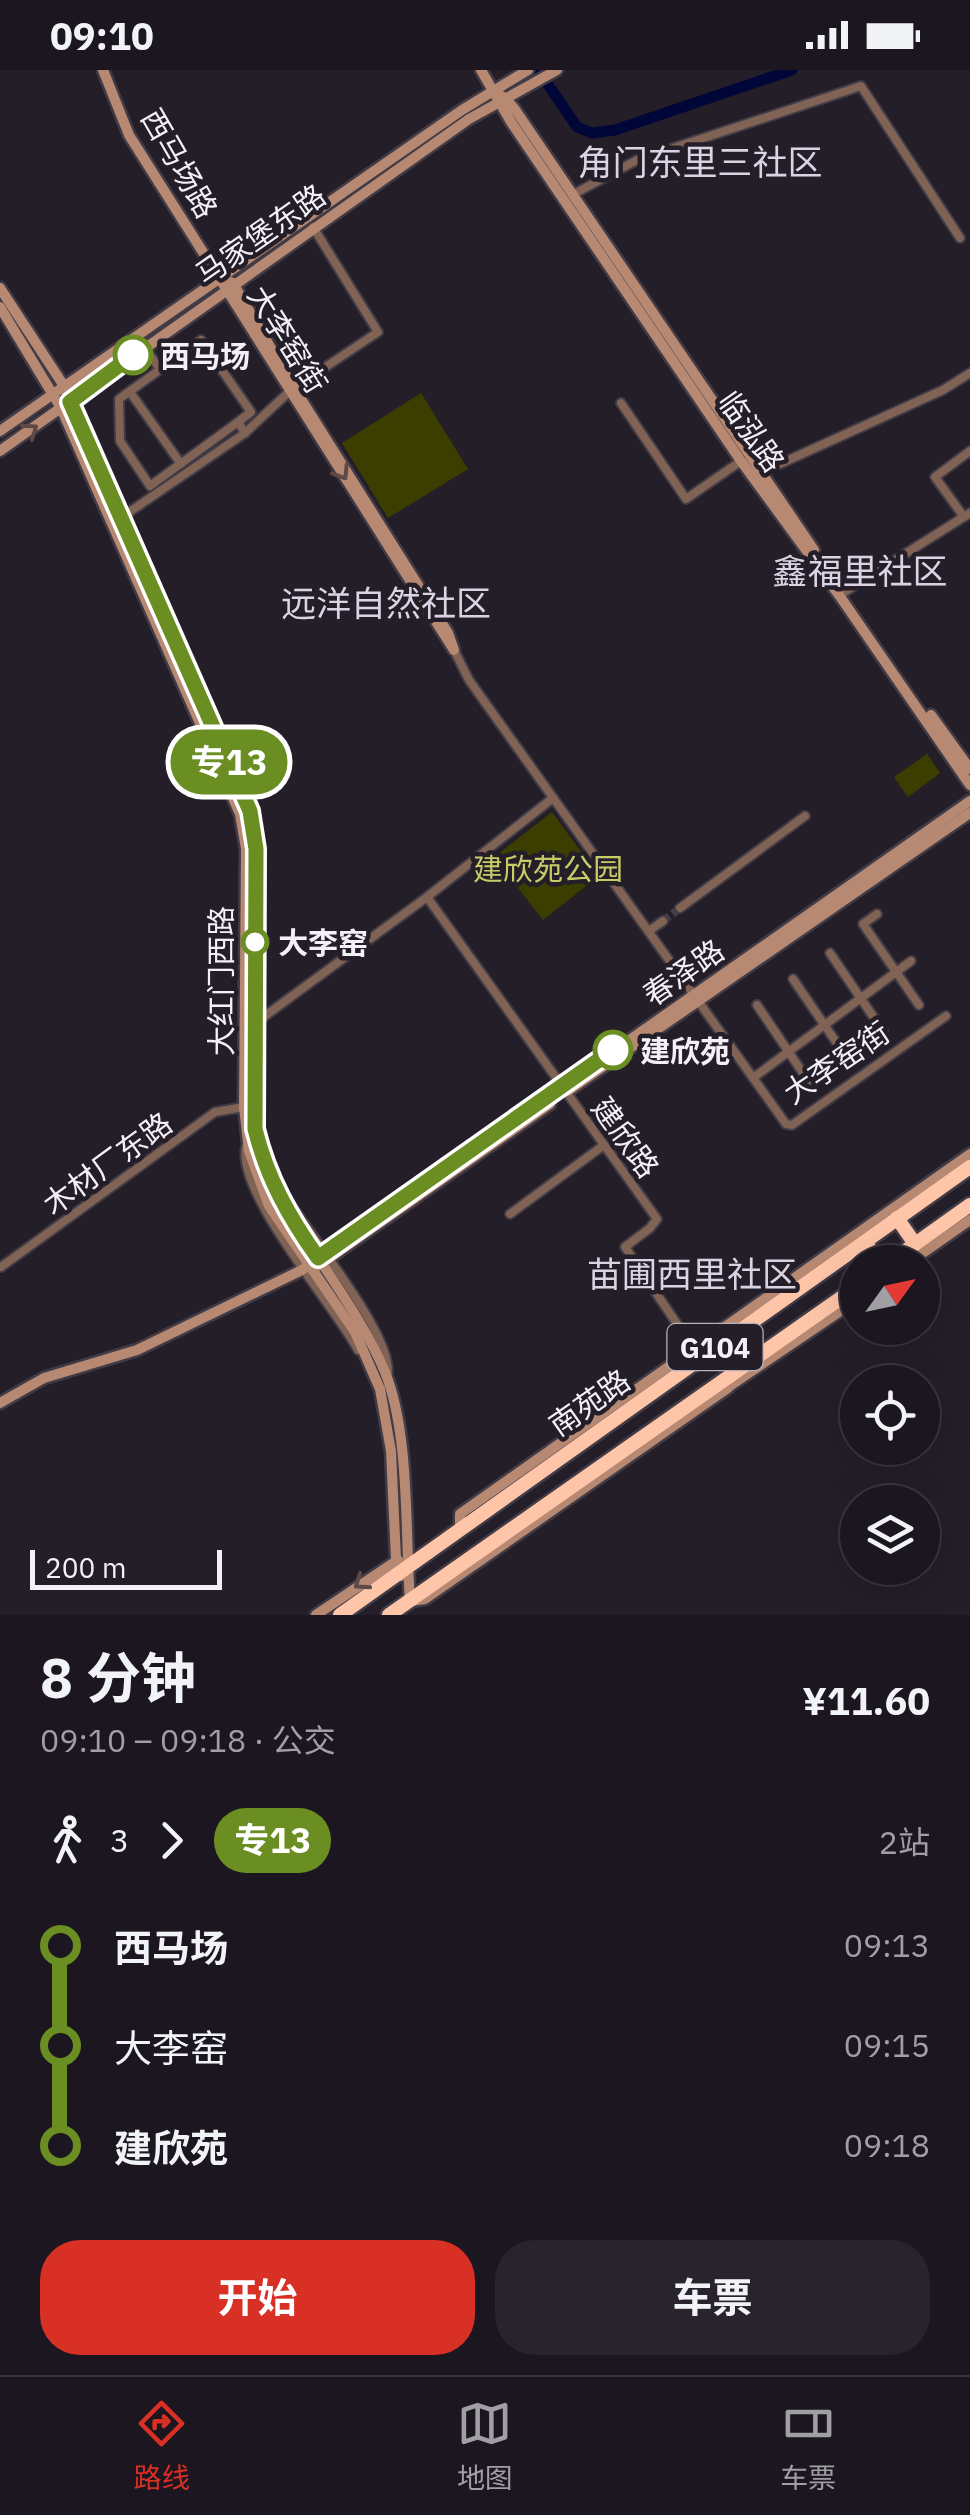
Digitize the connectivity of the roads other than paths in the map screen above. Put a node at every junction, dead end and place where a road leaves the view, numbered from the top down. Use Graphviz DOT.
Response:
graph roads {
  1 [pos="103,70"];
  2 [pos="481,70"];
  3 [pos="528,70"];
  4 [pos="557,70"];
  5 [pos="491,90"];
  6 [pos="502,100"];
  7 [pos="572,195"];
  8 [pos="313,228"];
  9 [pos="960,238"];
  10 [pos="226,283"];
  11 [pos="0,288"];
  12 [pos="0,307"];
  13 [pos="144,346"];
  14 [pos="160,370"];
  15 [pos="970,374"];
  16 [pos="64,386"];
  17 [pos="292,389"];
  18 [pos="130,392"];
  19 [pos="53,394"];
  20 [pos="621,403"];
  21 [pos="66,405"];
  22 [pos="238,422"];
  23 [pos="0,431"];
  24 [pos="245,433"];
  25 [pos="0,451"];
  26 [pos="970,451"];
  27 [pos="741,461"];
  28 [pos="180,464"];
  29 [pos="762,472"];
  30 [pos="967,515"];
  31 [pos="122,516"];
  32 [pos="843,593"];
  33 [pos="454,650"];
  34 [pos="970,769"];
  35 [pos="970,785"];
  36 [pos="553,798"];
  37 [pos="970,801"];
  38 [pos="970,813"];
  39 [pos="804,816"];
  40 [pos="427,897"];
  41 [pos="680,908"];
  42 [pos="876,914"];
  43 [pos="663,921"];
  44 [pos="649,932"];
  45 [pos="830,953"];
  46 [pos="911,961"];
  47 [pos="896,972"];
  48 [pos="793,979"];
  49 [pos="695,998"];
  50 [pos="860,998"];
  51 [pos="919,1004"];
  52 [pos="757,1005"];
  53 [pos="946,1016"];
  54 [pos="254,1024"];
  55 [pos="824,1025"];
  56 [pos="883,1031"];
  57 [pos="788,1052"];
  58 [pos="845,1055"];
  59 [pos="752,1078"];
  60 [pos="810,1082"];
  61 [pos="564,1089"];
  62 [pos="244,1106"];
  63 [pos="604,1146"];
  64 [pos="970,1154"];
  65 [pos="970,1166"];
  66 [pos="970,1205"];
  67 [pos="510,1214"];
  68 [pos="896,1218"];
  69 [pos="970,1220"];
  70 [pos="865,1242"];
  71 [pos="915,1244"];
  72 [pos="867,1245"];
  73 [pos="934,1245"];
  74 [pos="316,1263"];
  75 [pos="2,1267"];
  76 [pos="840,1299"];
  77 [pos="840,1310"];
  78 [pos="694,1349"];
  79 [pos="737,1371"];
  80 [pos="728,1388"];
  81 [pos="0,1402"];
  82 [pos="0,1412"];
  83 [pos="588,1485"];
  84 [pos="555,1496"];
  85 [pos="460,1528"];
  86 [pos="401,1565"];
  87 [pos="412,1608"];
  88 [pos="316,1615"];
  89 [pos="340,1615"];
  90 [pos="389,1615"];
  1 -- 10 [label="main road, 西马场路"];
  2 -- 5 [label="main road"];
  3 -- 5 [label="main road, 马家堡东路"];
  4 -- 6 [label="main road, 马家堡东路"];
  5 -- 6 [label="main road"];
  5 -- 10 [label="main road, 马家堡东路"];
  6 -- 7 [label="main road, 临泓路"];
  6 -- 8 [label="main road, 马家堡东路"];
  6 -- 27 [label="main road, 临泓路"];
  7 -- 9 [label="street"];
  7 -- 29 [label="main road, 临泓路"];
  8 -- 10 [label="main road, 马家堡东路"];
  8 -- 17 [label="street"];
  10 -- 13 [label="main road, 马家堡东路"];
  10 -- 16 [label="main road, 马家堡东路"];
  10 -- 17 [label="main road, 大李窑街"];
  11 -- 16 [label="main road, 大红门西路"];
  12 -- 19 [label="main road, 大红门西路"];
  13 -- 14 [label="street"];
  13 -- 21 [label="main road, 马家堡东路"];
  14 -- 18 [label="street"];
  14 -- 22 [label="street"];
  15 -- 29 [label="street"];
  16 -- 19 [label="main road, 马家堡东路"];
  16 -- 21 [label="main road, 大红门西路"];
  17 -- 24 [label="street"];
  17 -- 33 [label="main road, 大李窑街"];
  18 -- 28 [label="street"];
  18 -- 28 [label="street"];
  19 -- 21 [label="main road, 大红门西路"];
  19 -- 23 [label="main road, 马家堡东路"];
  20 -- 27 [label="street"];
  25 -- 21 [label="main road, 马家堡东路, one-way"];
  21 -- 31 [label="main road, 大红门西路"];
  21 -- 62 [label="main road, 大红门西路"];
  22 -- 24 [label="street"];
  22 -- 28 [label="street"];
  24 -- 31 [label="street"];
  26 -- 30 [label="street"];
  27 -- 35 [label="main road, 临泓路"];
  29 -- 32 [label="main road, 临泓路"];
  30 -- 32 [label="street"];
  31 -- 54 [label="main road, 大红门西路"];
  32 -- 34 [label="main road, 临泓路"];
  33 -- 36 [label="street, 大李窑街"];
  36 -- 40 [label="street"];
  36 -- 44 [label="street, 大李窑街"];
  37 -- 49 [label="main road, 春泽路"];
  38 -- 49 [label="main road, 春泽路"];
  39 -- 41 [label="street"];
  40 -- 54 [label="street"];
  40 -- 61 [label="street, 建欣路"];
  42 -- 47 [label="street"];
  43 -- 44 [label="street"];
  44 -- 49 [label="street, 大李窑街"];
  45 -- 50 [label="street"];
  46 -- 47 [label="street"];
  47 -- 50 [label="street"];
  47 -- 51 [label="street"];
  48 -- 55 [label="street"];
  49 -- 59 [label="street, 大李窑街"];
  49 -- 61 [label="main road, 春泽路"];
  50 -- 55 [label="street"];
  50 -- 56 [label="street"];
  52 -- 57 [label="street"];
  53 -- 59 [label="street, 大李窑街"];
  54 -- 74 [label="main road, 大红门西路"];
  55 -- 57 [label="street"];
  55 -- 58 [label="street"];
  57 -- 59 [label="street"];
  57 -- 60 [label="street"];
  61 -- 63 [label="street, 建欣路"];
  61 -- 74 [label="main road, 春泽路"];
  62 -- 74 [label="main road, 大红门西路"];
  62 -- 75 [label="street, 木材厂东路"];
  63 -- 67 [label="street"];
  63 -- 78 [label="street, 建欣路"];
  64 -- 78 [label="main road"];
  65 -- 68 [label="highway, 南苑路 / G104"];
  66 -- 71 [label="highway"];
  68 -- 70 [label="highway, 南苑路 / G104"];
  68 -- 71 [label="highway"];
  69 -- 73 [label="main road"];
  70 -- 72 [label="highway"];
  70 -- 85 [label="highway, 南苑路 / G104"];
  74 -- 81 [label="main road, 春泽路"];
  74 -- 82 [label="main road, 春泽路"];
  74 -- 86 [label="main road, 大红门西路"];
  74 -- 86 [label="main road, 大红门西路"];
  76 -- 79 [label="highway, 南苑路 / G104"];
  77 -- 80 [label="main road"];
  78 -- 85 [label="main road"];
  79 -- 80 [label="main road"];
  79 -- 84 [label="highway, 南苑路 / G104"];
  80 -- 83 [label="main road"];
  83 -- 84 [label="main road"];
  83 -- 87 [label="main road"];
  84 -- 87 [label="highway, 南苑路 / G104"];
  85 -- 86 [label="highway, 南苑路 / G104"];
  86 -- 87 [label="main road"];
  86 -- 88 [label="main road, one-way"];
  86 -- 89 [label="highway, 南苑路 / G104"];
  87 -- 90 [label="highway, 南苑路 / G104"];
}
